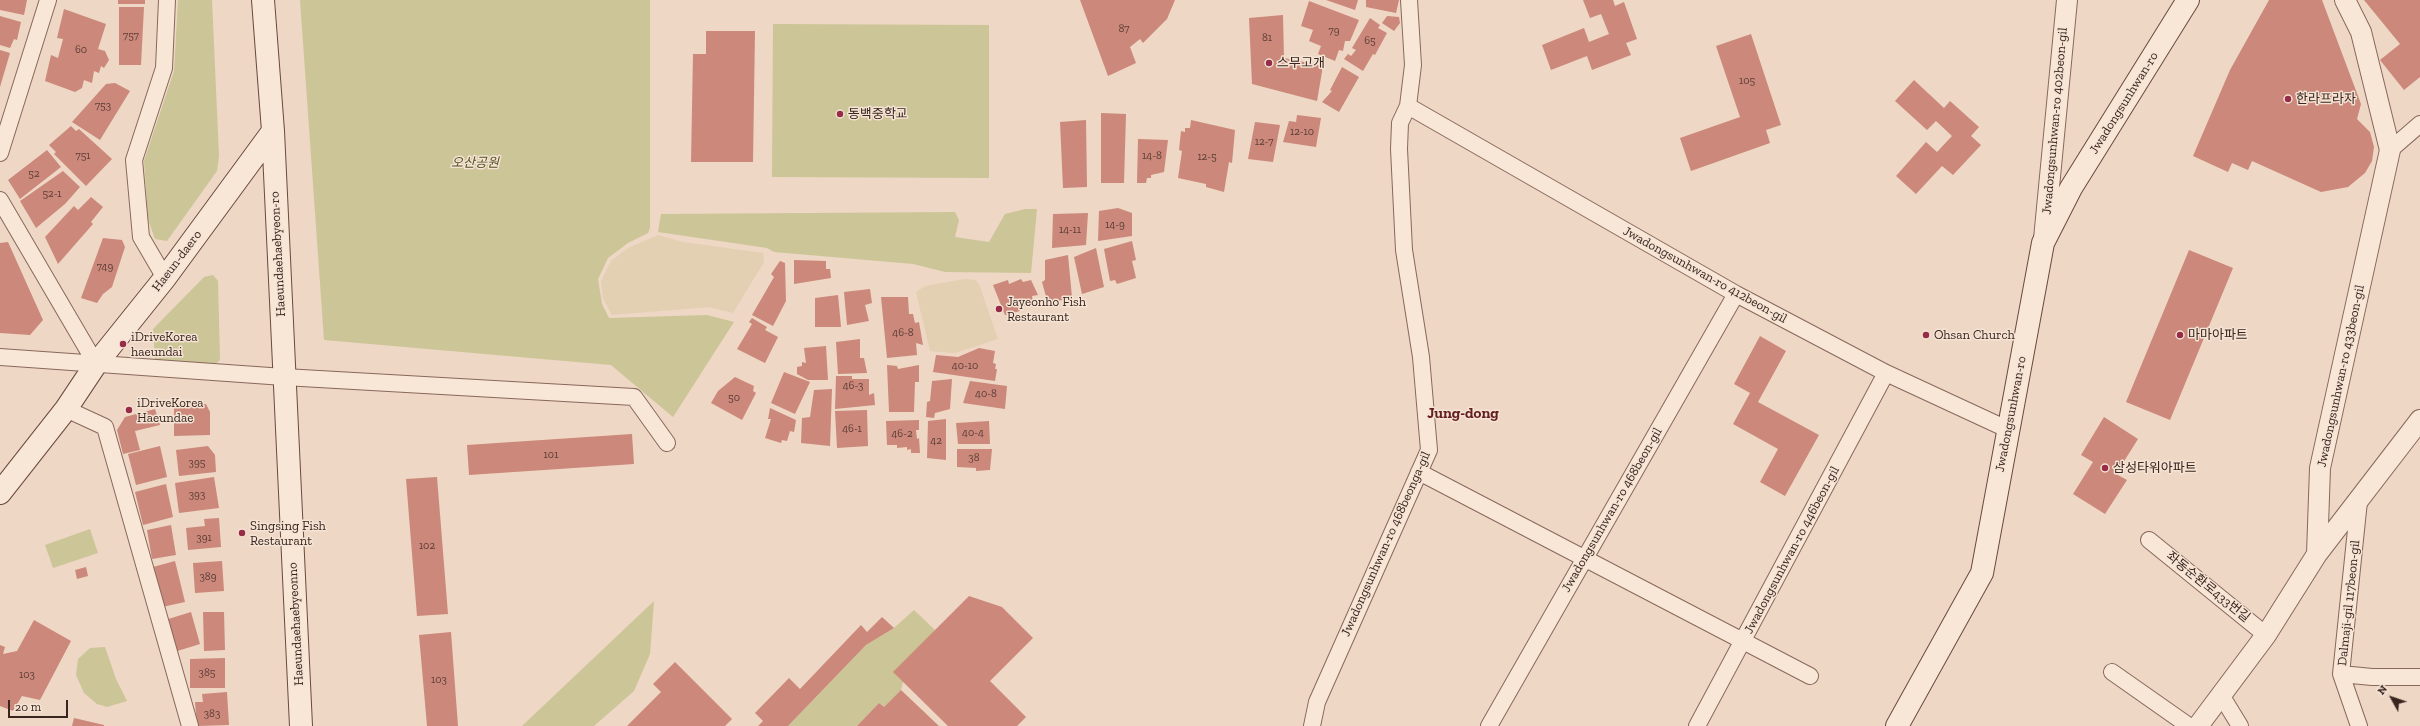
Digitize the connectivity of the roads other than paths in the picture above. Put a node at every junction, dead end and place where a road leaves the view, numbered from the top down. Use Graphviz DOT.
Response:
graph roads {
  1 [pos="48,0"];
  2 [pos="167,0"];
  3 [pos="264,0"];
  4 [pos="1409,0"];
  5 [pos="2067,0"];
  6 [pos="2188,0"];
  7 [pos="2345,0"];
  8 [pos="1408,106"];
  9 [pos="2420,124"];
  10 [pos="273,132"];
  11 [pos="2390,150"];
  12 [pos="0,153"];
  13 [pos="0,200"];
  14 [pos="2043,243"];
  15 [pos="165,278"];
  16 [pos="1736,294"];
  17 [pos="0,357"];
  18 [pos="96,364"];
  19 [pos="1886,373"];
  20 [pos="284,377"];
  21 [pos="66,409"];
  22 [pos="2420,420"];
  23 [pos="2009,430"];
  24 [pos="667,443"];
  25 [pos="1419,472"];
  26 [pos="0,493"];
  27 [pos="2359,501"];
  28 [pos="2149,540"];
  29 [pos="2317,554"];
  30 [pos="1584,558"];
  31 [pos="2266,635"];
  32 [pos="1742,642"];
  33 [pos="2112,672"];
  34 [pos="2341,674"];
  35 [pos="1810,676"];
  36 [pos="2420,677"];
  37 [pos="2221,695"];
  38 [pos="190,726"];
  39 [pos="301,726"];
  40 [pos="1312,726"];
  41 [pos="1489,726"];
  42 [pos="1697,726"];
  43 [pos="1897,726"];
  44 [pos="2189,726"];
  45 [pos="2198,726"];
  46 [pos="2240,726"];
  47 [pos="2360,726"];
  1 -- 12 [label="street"];
  2 -- 15 [label="street"];
  3 -- 10 [label="main road"];
  4 -- 8 [label="street, Jwadongsunhwan-ro 468beonga-gil"];
  5 -- 14 [label="street, Jwadongsunhwan-ro 402beon-gil"];
  6 -- 14 [label="main road, Jwadongsunhwan-ro"];
  7 -- 11 [label="street, Jwadongsunhwan-ro 433beon-gil"];
  8 -- 16 [label="street, Jwadongsunhwan-ro 412beon-gil"];
  8 -- 25 [label="street, Jwadongsunhwan-ro 468beonga-gil"];
  9 -- 11 [label="street"];
  10 -- 15 [label="main road, Haeun-daero"];
  10 -- 20 [label="main road, Haeundaehaebyeon-ro"];
  11 -- 29 [label="street, Jwadongsunhwan-ro 433beon-gil"];
  13 -- 18 [label="street"];
  14 -- 23 [label="main road, Jwadongsunhwan-ro"];
  15 -- 18 [label="main road, Haeun-daero"];
  16 -- 19 [label="street, Jwadongsunhwan-ro 412beon-gil"];
  16 -- 30 [label="street, Jwadongsunhwan-ro 468beon-gil"];
  17 -- 18 [label="street"];
  18 -- 20 [label="street"];
  18 -- 21 [label="main road, Haeun-daero"];
  19 -- 23 [label="street, Jwadongsunhwan-ro 412beon-gil"];
  19 -- 32 [label="street, Jwadongsunhwan-ro 446beon-gil"];
  20 -- 24 [label="street"];
  20 -- 39 [label="main road, Haeundaehaebyeonno"];
  21 -- 26 [label="main road, Haeun-daero"];
  21 -- 38 [label="street"];
  22 -- 27 [label="street"];
  23 -- 43 [label="main road, Jwadongsunhwan-ro"];
  25 -- 30 [label="street"];
  25 -- 40 [label="street, Jwadongsunhwan-ro 468beonga-gil"];
  27 -- 29 [label="street"];
  27 -- 34 [label="street, Dalmaji-gil 117beon-gil"];
  28 -- 31 [label="street, 좌동순환로433번길"];
  29 -- 31 [label="street"];
  30 -- 32 [label="street"];
  30 -- 41 [label="street, Jwadongsunhwan-ro 468beon-gil"];
  31 -- 37 [label="street"];
  32 -- 35 [label="street"];
  32 -- 42 [label="street, Jwadongsunhwan-ro 446beon-gil"];
  33 -- 44 [label="street"];
  34 -- 36 [label="street"];
  34 -- 47 [label="street, Dalmaji-gil 117beon-gil"];
  37 -- 45 [label="street"];
  37 -- 46 [label="street"];
}
